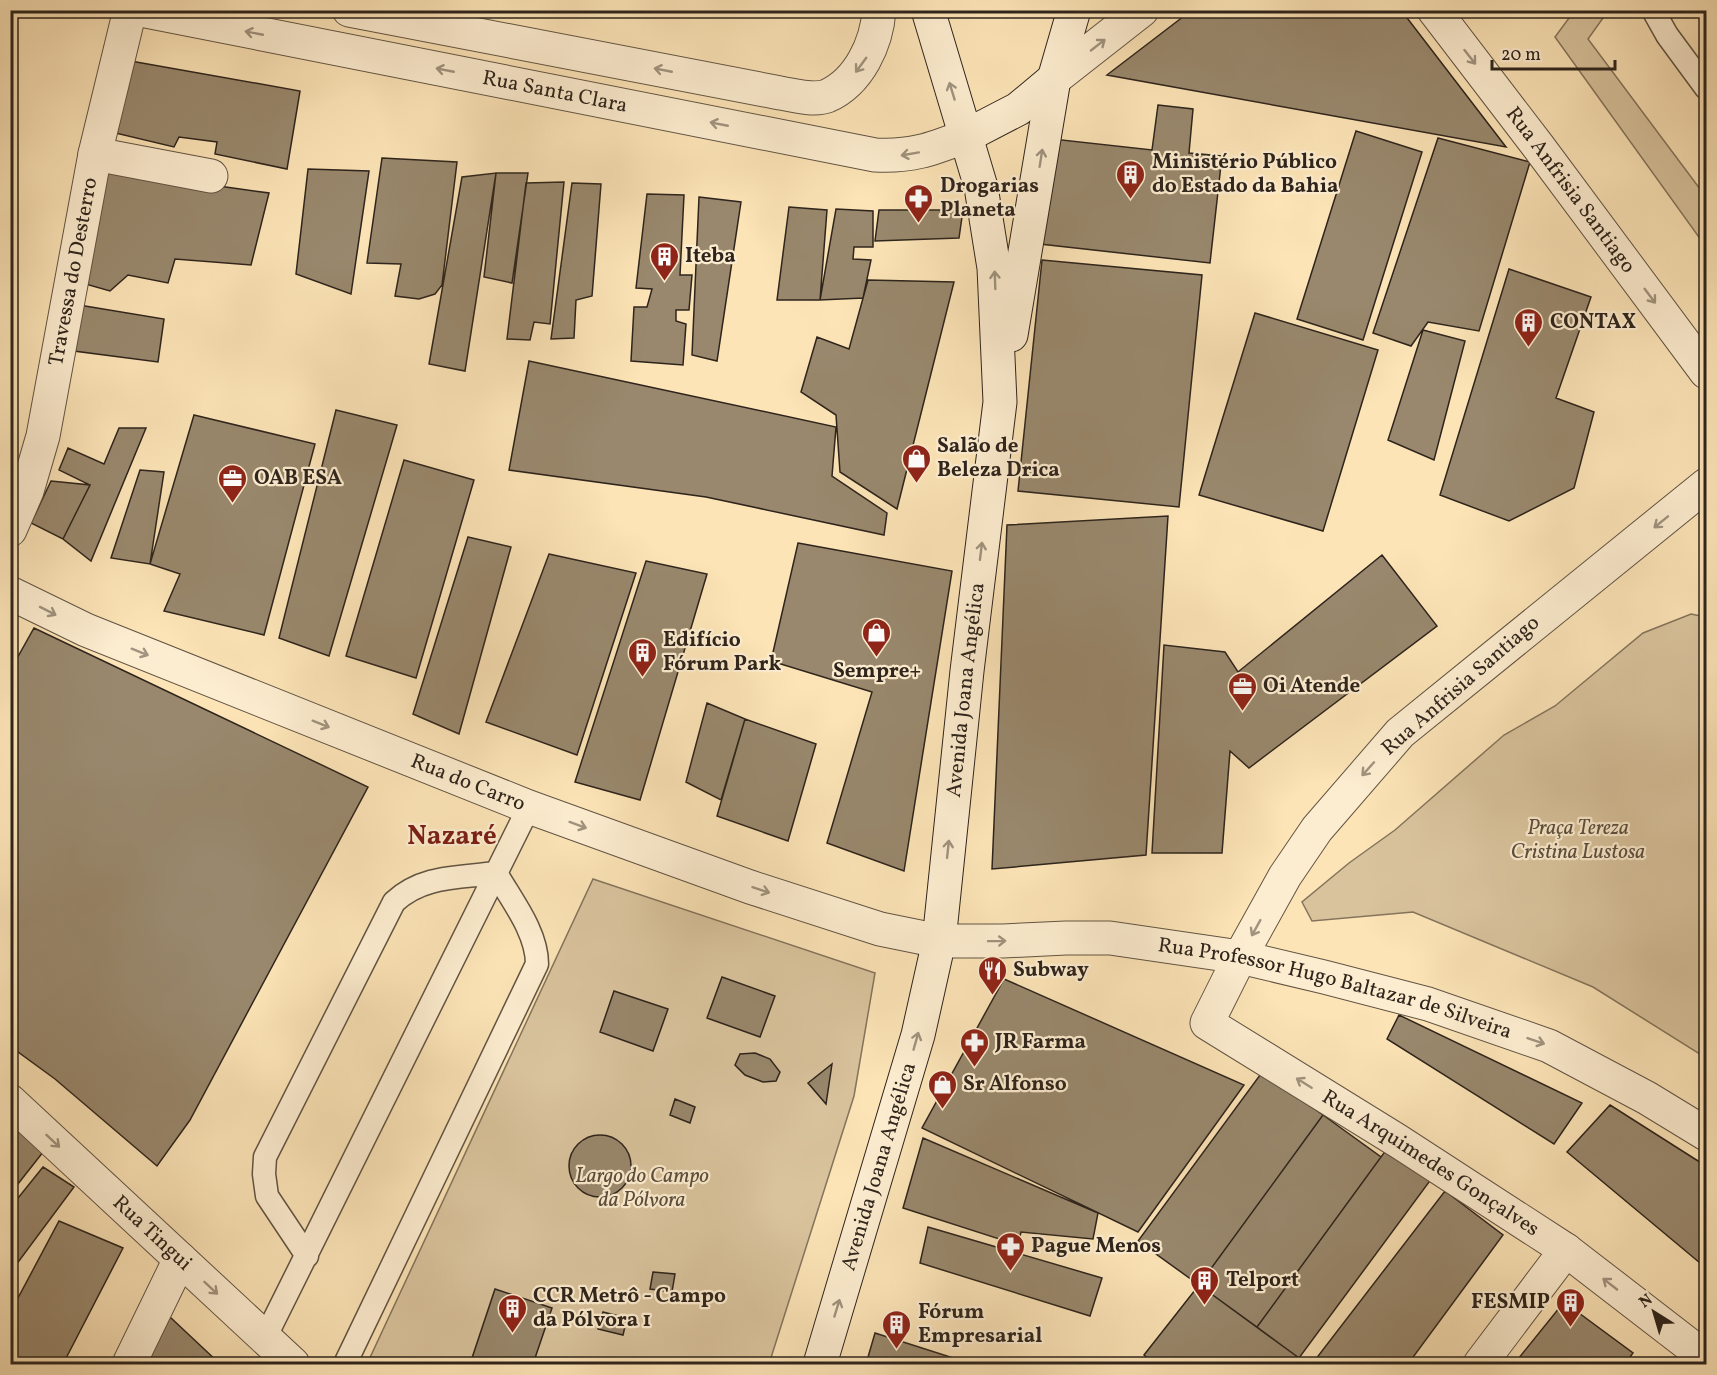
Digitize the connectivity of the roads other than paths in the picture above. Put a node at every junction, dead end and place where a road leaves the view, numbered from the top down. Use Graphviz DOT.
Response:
graph roads {
  1 [pos="130,10"];
  2 [pos="141,10"];
  3 [pos="349,10"];
  4 [pos="879,10"];
  5 [pos="928,10"];
  6 [pos="1074,10"];
  7 [pos="1142,10"];
  8 [pos="1434,10"];
  9 [pos="1653,10"];
  10 [pos="1054,79"];
  11 [pos="1707,88"];
  12 [pos="966,136"];
  13 [pos="95,154"];
  14 [pos="212,176"];
  15 [pos="1707,372"];
  16 [pos="999,402"];
  17 [pos="1707,485"];
  18 [pos="10,530"];
  19 [pos="10,593"];
  20 [pos="529,807"];
  21 [pos="496,873"];
  22 [pos="939,941"];
  23 [pos="1240,957"];
  24 [pos="10,1101"];
  25 [pos="1707,1134"];
  26 [pos="1566,1250"];
  27 [pos="307,1256"];
  28 [pos="180,1259"];
  29 [pos="265,1338"];
  30 [pos="1707,1358"];
  31 [pos="129,1365"];
  32 [pos="293,1365"];
  33 [pos="345,1365"];
  34 [pos="820,1365"];
  35 [pos="1480,1365"];
  1 -- 13 [label="street, Travessa do Desterro"];
  12 -- 2 [label="street, Rua Santa Clara, one-way"];
  4 -- 3 [label="street, Rua Santa Clara, one-way"];
  12 -- 5 [label="street, Avenida Joana Angélica, one-way"];
  6 -- 10 [label="street"];
  10 -- 7 [label="street, one-way"];
  8 -- 15 [label="street, Rua Anfrisia Santiago, one-way"];
  9 -- 11 [label="lane"];
  10 -- 12 [label="street, Rua Santa Clara"];
  16 -- 10 [label="street, one-way"];
  16 -- 12 [label="street, Avenida Joana Angélica, one-way"];
  13 -- 14 [label="street"];
  13 -- 18 [label="street, Travessa do Desterro"];
  22 -- 16 [label="street, Avenida Joana Angélica, one-way"];
  17 -- 23 [label="street, Rua Anfrisia Santiago, one-way"];
  19 -- 20 [label="street, Rua do Carro, one-way"];
  20 -- 21 [label="lane"];
  20 -- 22 [label="street, Rua do Carro, one-way"];
  21 -- 27 [label="lane"];
  21 -- 27 [label="lane"];
  21 -- 33 [label="lane"];
  22 -- 23 [label="street, Rua Professor Hugo Baltazar de Silveira, one-way"];
  34 -- 22 [label="street, Avenida Joana Angélica, one-way"];
  23 -- 25 [label="street, Rua Professor Hugo Baltazar de Silveira, one-way"];
  26 -- 23 [label="street, Rua Arquimedes Gonçalves, one-way"];
  24 -- 28 [label="street, Rua Tingui, one-way"];
  30 -- 26 [label="street, Rua Arquimedes Gonçalves, one-way"];
  26 -- 35 [label="street"];
  27 -- 29 [label="lane"];
  28 -- 29 [label="street, Rua Tingui, one-way"];
  28 -- 31 [label="street"];
  29 -- 32 [label="street, Rua Tingui"];
}
